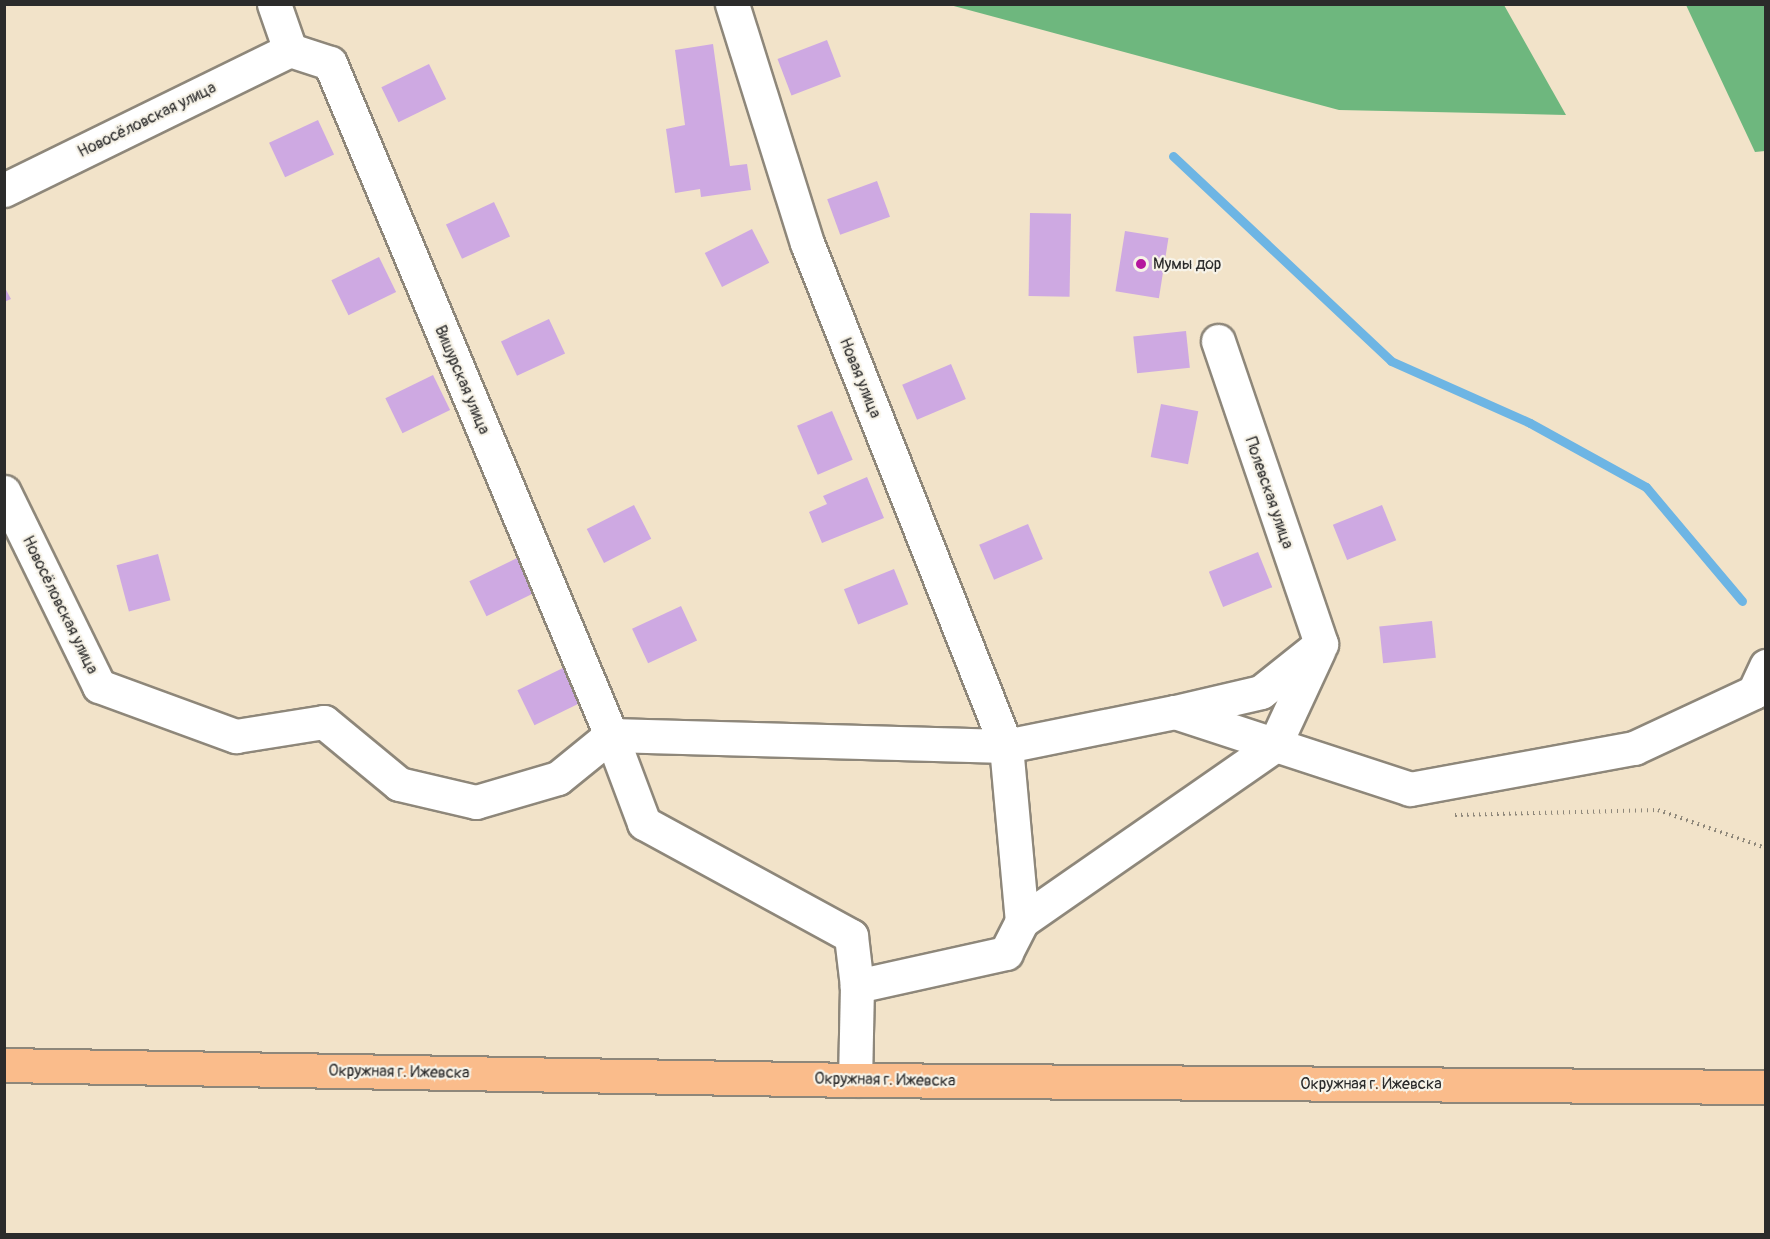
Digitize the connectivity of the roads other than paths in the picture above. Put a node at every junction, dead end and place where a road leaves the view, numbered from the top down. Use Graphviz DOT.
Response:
graph roads {
  1 [pos="273,4"];
  2 [pos="732,4"];
  3 [pos="290,50"];
  4 [pos="4,190"];
  5 [pos="1218,341"];
  6 [pos="4,492"];
  7 [pos="1321,644"];
  8 [pos="1766,666"];
  9 [pos="1174,712"];
  10 [pos="611,735"];
  11 [pos="1006,746"];
  12 [pos="1274,746"];
  13 [pos="1022,921"];
  14 [pos="857,986"];
  15 [pos="4,1065"];
  16 [pos="855,1080"];
  17 [pos="1766,1087"];
  1 -- 3 [label="street"];
  2 -- 11 [label="street, Новая улица"];
  3 -- 4 [label="street, Новосёловская улица"];
  3 -- 10 [label="street, Вишурская улица"];
  5 -- 7 [label="street, Полевская улица"];
  6 -- 10 [label="street, Новосёловская улица"];
  7 -- 9 [label="street"];
  7 -- 12 [label="street"];
  8 -- 12 [label="street"];
  9 -- 11 [label="street"];
  9 -- 12 [label="street"];
  10 -- 11 [label="street"];
  10 -- 14 [label="street, Вишурская улица"];
  11 -- 13 [label="street, Новая улица"];
  12 -- 13 [label="street"];
  13 -- 14 [label="street"];
  14 -- 16 [label="street"];
  15 -- 16 [label="main road, Окружная г. Ижевска"];
  16 -- 17 [label="main road, Окружная г. Ижевска"];
}
